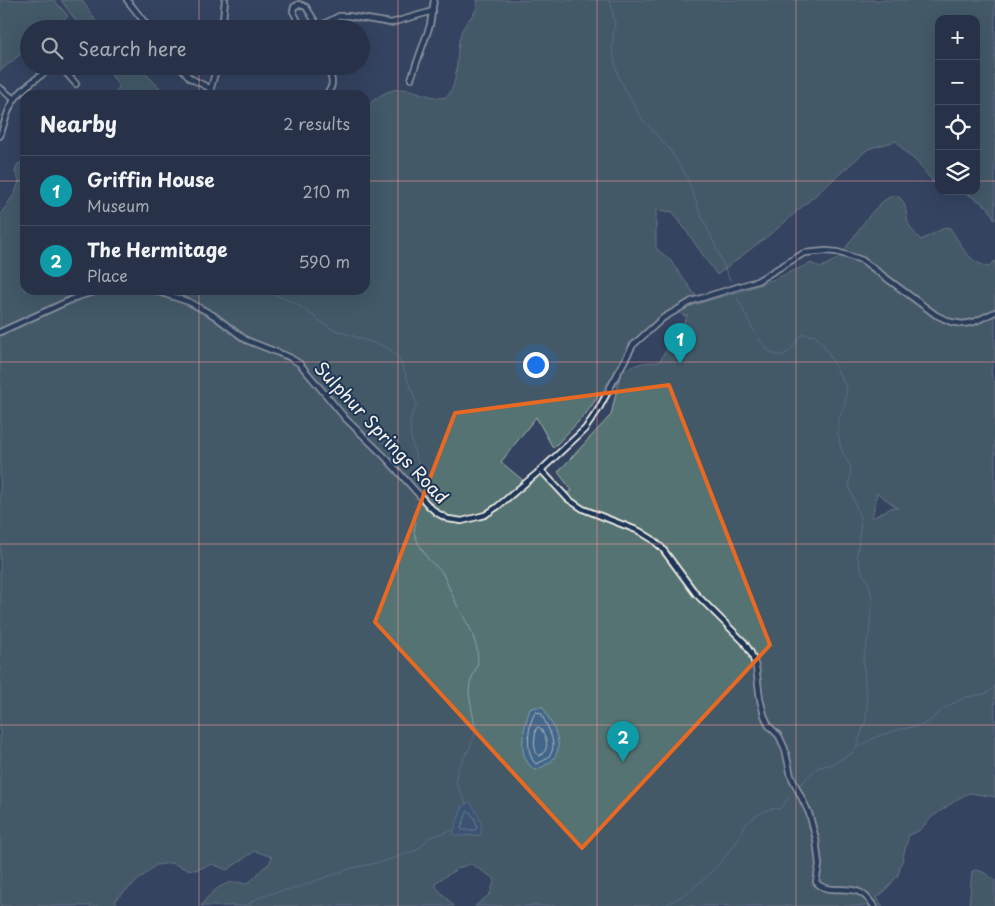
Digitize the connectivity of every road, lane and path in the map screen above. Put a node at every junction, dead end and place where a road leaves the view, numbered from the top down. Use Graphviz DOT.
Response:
graph roads {
  1 [pos="127,0"];
  2 [pos="225,0"];
  3 [pos="434,0"];
  4 [pos="433,11"];
  5 [pos="143,20"];
  6 [pos="223,20"];
  7 [pos="298,20"];
  8 [pos="312,20"];
  9 [pos="331,20"];
  10 [pos="43,75"];
  11 [pos="68,75"];
  12 [pos="188,75"];
  13 [pos="215,75"];
  14 [pos="331,75"];
  15 [pos="411,79"];
  16 [pos="76,84"];
  17 [pos="0,88"];
  18 [pos="25,90"];
  19 [pos="207,90"];
  20 [pos="211,90"];
  21 [pos="330,90"];
  22 [pos="20,94"];
  23 [pos="14,99"];
  24 [pos="0,136"];
  25 [pos="82,295"];
  26 [pos="168,295"];
  27 [pos="995,312"];
  28 [pos="0,332"];
  29 [pos="541,470"];
  30 [pos="874,906"];
  1 -- 5 [label="street"];
  2 -- 6 [label="street"];
  3 -- 4 [label="street"];
  4 -- 9 [label="street"];
  4 -- 15 [label="street"];
  7 -- 8 [label="street"];
  10 -- 18 [label="street"];
  11 -- 16 [label="street"];
  12 -- 19 [label="street"];
  13 -- 20 [label="street"];
  14 -- 21 [label="street"];
  17 -- 23 [label="street"];
  22 -- 23 [label="street"];
  23 -- 24 [label="street"];
  25 -- 28 [label="street"];
  26 -- 29 [label="street, Sulphur Springs Road"];
  27 -- 29 [label="street, Sulphur Springs Road"];
  29 -- 30 [label="street"];
}
